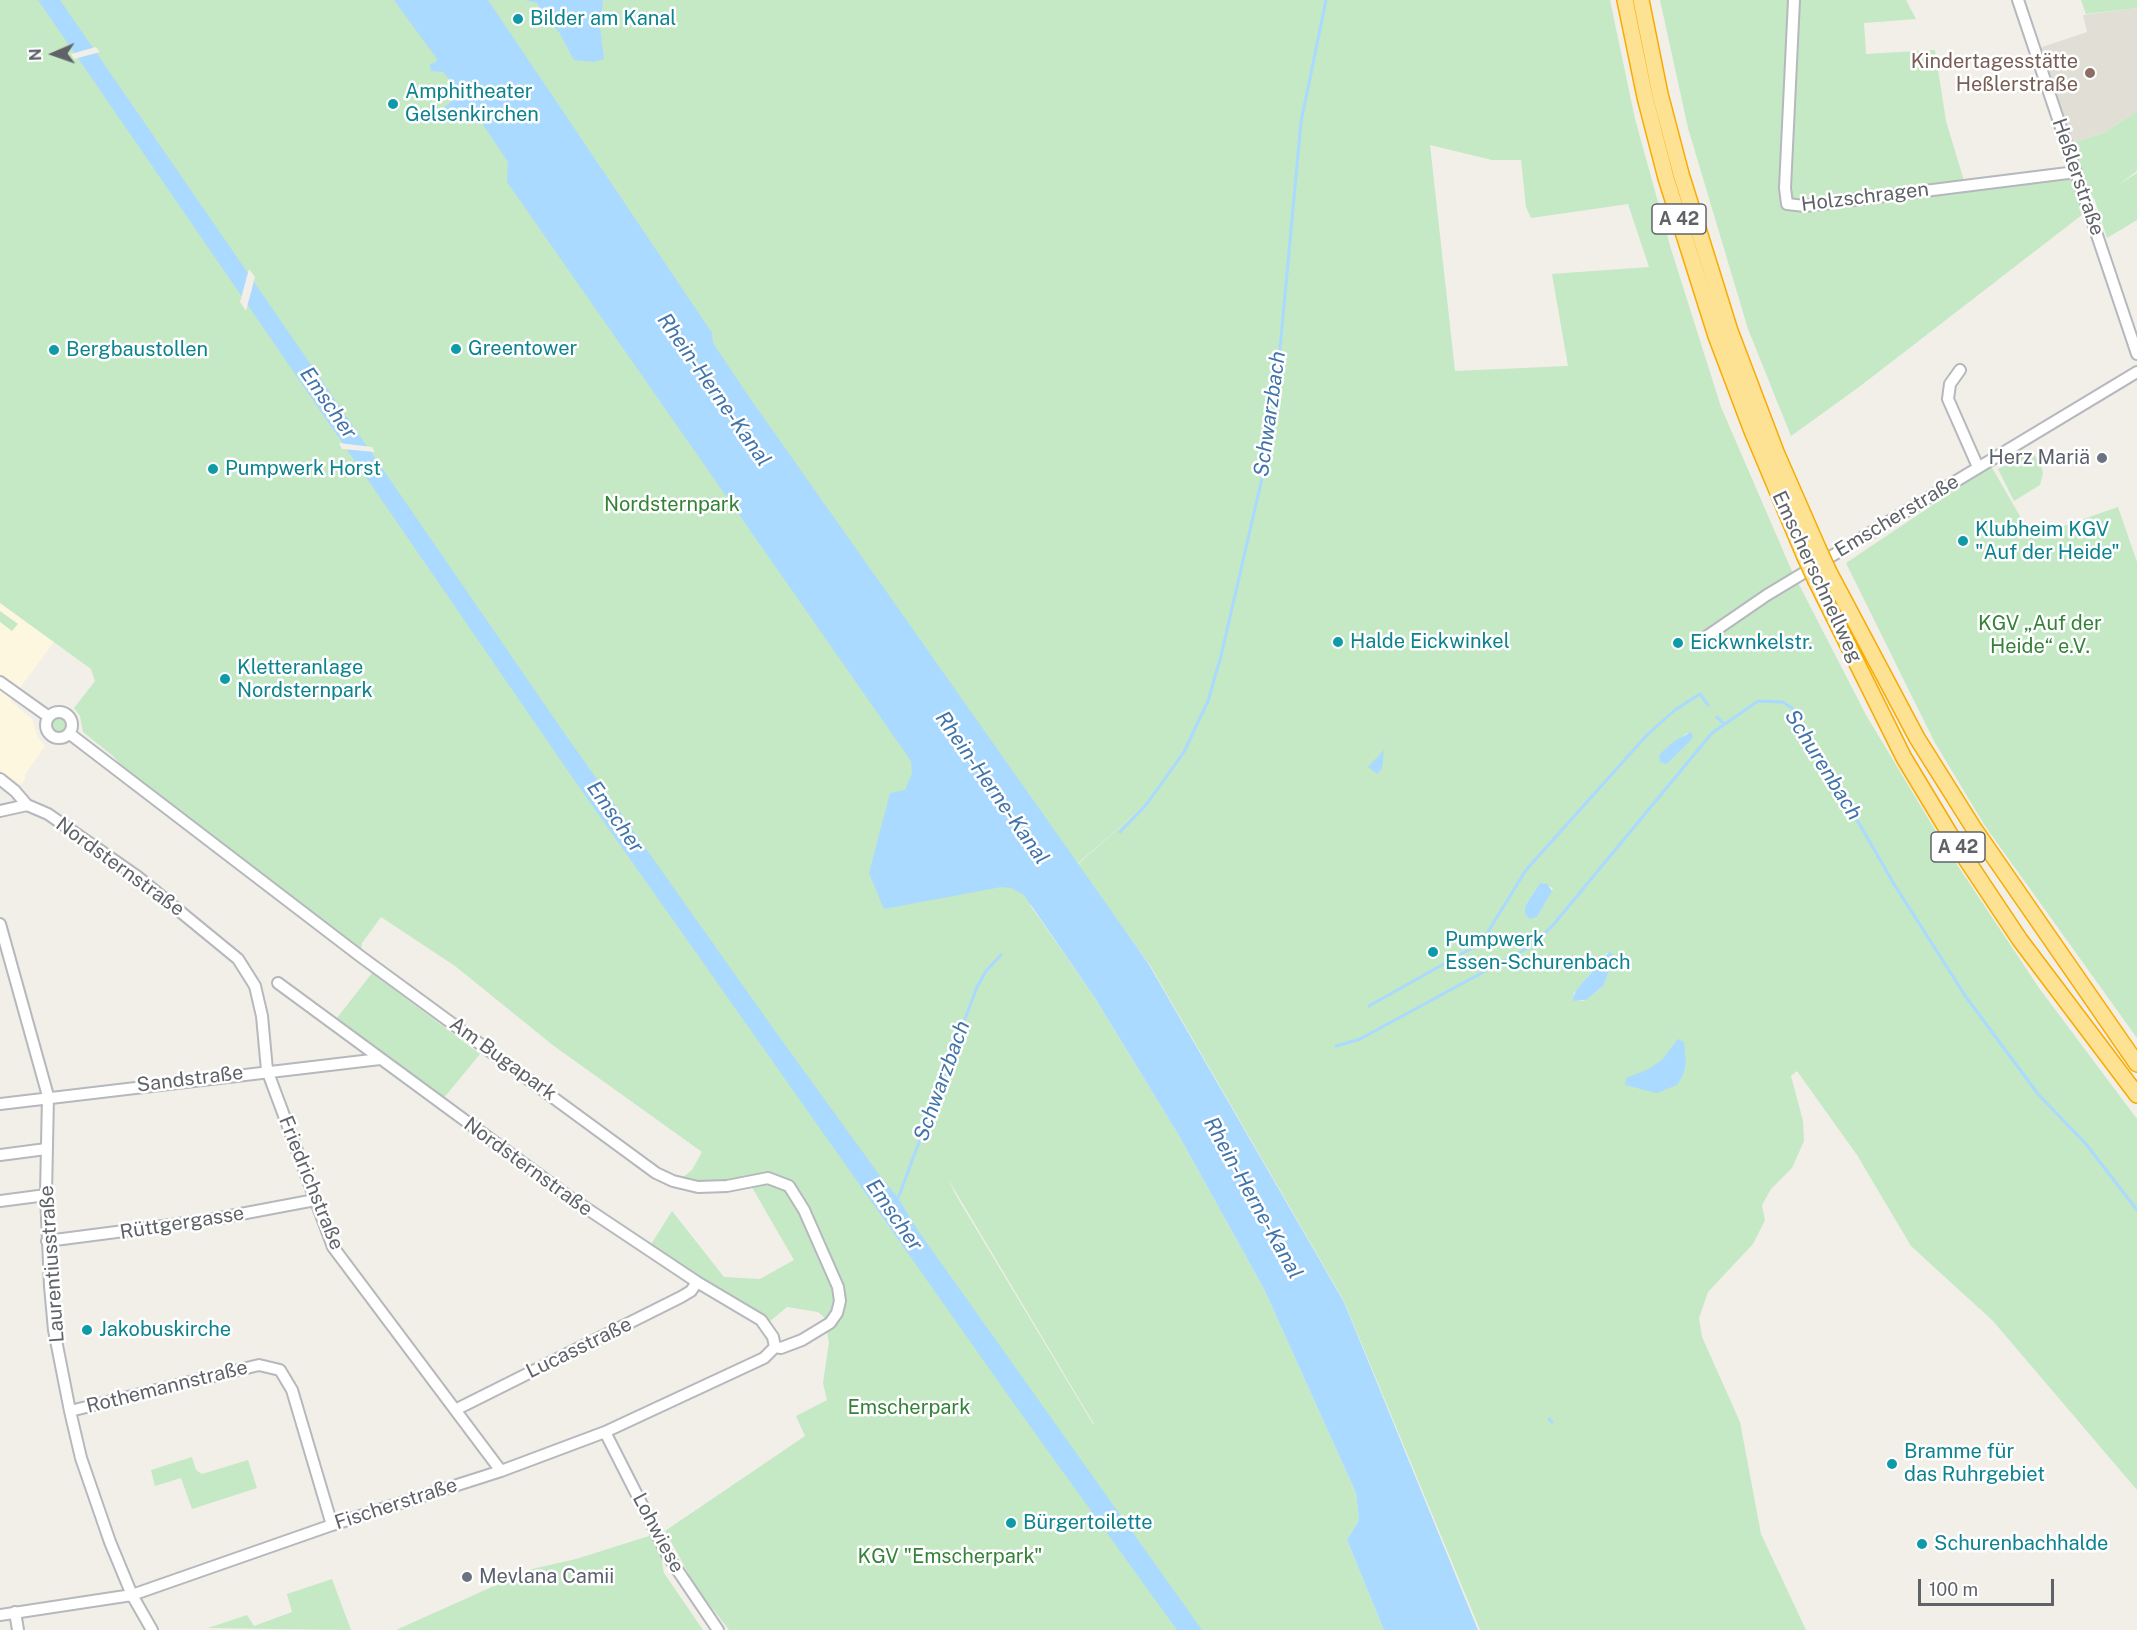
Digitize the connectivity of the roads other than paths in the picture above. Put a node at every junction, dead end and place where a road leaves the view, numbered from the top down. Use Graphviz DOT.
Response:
graph roads {
  1 [pos="1625,0"];
  2 [pos="1641,0"];
  3 [pos="1794,0"];
  4 [pos="2018,0"];
  5 [pos="2076,173"];
  6 [pos="2137,354"];
  7 [pos="1960,370"];
  8 [pos="2137,372"];
  9 [pos="1770,456"];
  10 [pos="1978,467"];
  11 [pos="1823,577"];
  12 [pos="1697,643"];
  13 [pos="0,682"];
  14 [pos="49,717"];
  15 [pos="70,734"];
  16 [pos="0,779"];
  17 [pos="27,805"];
  18 [pos="0,811"];
  19 [pos="0,924"];
  20 [pos="238,959"];
  21 [pos="278,983"];
  22 [pos="380,1059"];
  23 [pos="2137,1064"];
  24 [pos="267,1070"];
  25 [pos="2137,1095"];
  26 [pos="48,1096"];
  27 [pos="0,1104"];
  28 [pos="46,1149"];
  29 [pos="0,1155"];
  30 [pos="46,1195"];
  31 [pos="315,1200"];
  32 [pos="0,1201"];
  33 [pos="47,1241"];
  34 [pos="697,1282"];
  35 [pos="775,1347"];
  36 [pos="457,1409"];
  37 [pos="70,1411"];
  38 [pos="606,1432"];
  39 [pos="501,1471"];
  40 [pos="332,1525"];
  41 [pos="132,1595"];
  42 [pos="15,1612"];
  43 [pos="0,1615"];
  44 [pos="18,1630"];
  45 [pos="152,1630"];
  46 [pos="718,1630"];
  1 -- 9 [label="highway, Emscherschnellweg / A 42"];
  2 -- 9 [label="highway, Emscherschnellweg / A 42"];
  3 -- 5 [label="street, Holzschragen"];
  4 -- 5 [label="street, Heßlerstraße"];
  5 -- 6 [label="street, Heßlerstraße"];
  7 -- 10 [label="street, Emscherstraße"];
  8 -- 10 [label="street, Emscherstraße"];
  9 -- 11 [label="highway, Emscherschnellweg / A 42, bridge"];
  10 -- 12 [label="street, Emscherstraße"];
  11 -- 23 [label="highway, Emscherschnellweg / A 42"];
  11 -- 25 [label="highway, Emscherschnellweg / A 42"];
  13 -- 14 [label="street"];
  14 -- 15 [label="street"];
  14 -- 15 [label="street"];
  15 -- 35 [label="street, Am Bugapark"];
  16 -- 17 [label="street, Nordsternstraße"];
  17 -- 18 [label="street"];
  17 -- 20 [label="street, Nordsternstraße"];
  19 -- 26 [label="street, Laurentiusstraße"];
  20 -- 24 [label="street, Friedrichstraße"];
  21 -- 22 [label="street, Nordsternstraße"];
  22 -- 24 [label="street, Sandstraße"];
  22 -- 34 [label="street, Nordsternstraße"];
  24 -- 26 [label="street, Sandstraße"];
  24 -- 31 [label="street, Friedrichstraße"];
  26 -- 27 [label="street, Sandstraße"];
  26 -- 28 [label="street, Laurentiusstraße"];
  28 -- 29 [label="street"];
  28 -- 30 [label="street, Laurentiusstraße"];
  30 -- 32 [label="street"];
  30 -- 33 [label="street, Laurentiusstraße"];
  31 -- 33 [label="street, Rüttgergasse"];
  31 -- 36 [label="street, Friedrichstraße"];
  33 -- 37 [label="street, Laurentiusstraße"];
  34 -- 35 [label="street, Nordsternstraße"];
  34 -- 36 [label="street, Lucasstraße"];
  35 -- 38 [label="street, Fischerstraße"];
  36 -- 39 [label="street, Friedrichstraße"];
  37 -- 40 [label="street, Rothemannstraße"];
  37 -- 41 [label="street, Laurentiusstraße"];
  38 -- 39 [label="street, Fischerstraße"];
  38 -- 46 [label="street, Lohwiese"];
  39 -- 40 [label="street, Fischerstraße"];
  40 -- 41 [label="street, Fischerstraße"];
  41 -- 42 [label="street, Fischerstraße"];
  41 -- 45 [label="street, Laurentiusstraße"];
  42 -- 43 [label="street, Fischerstraße"];
  42 -- 44 [label="street"];
}
